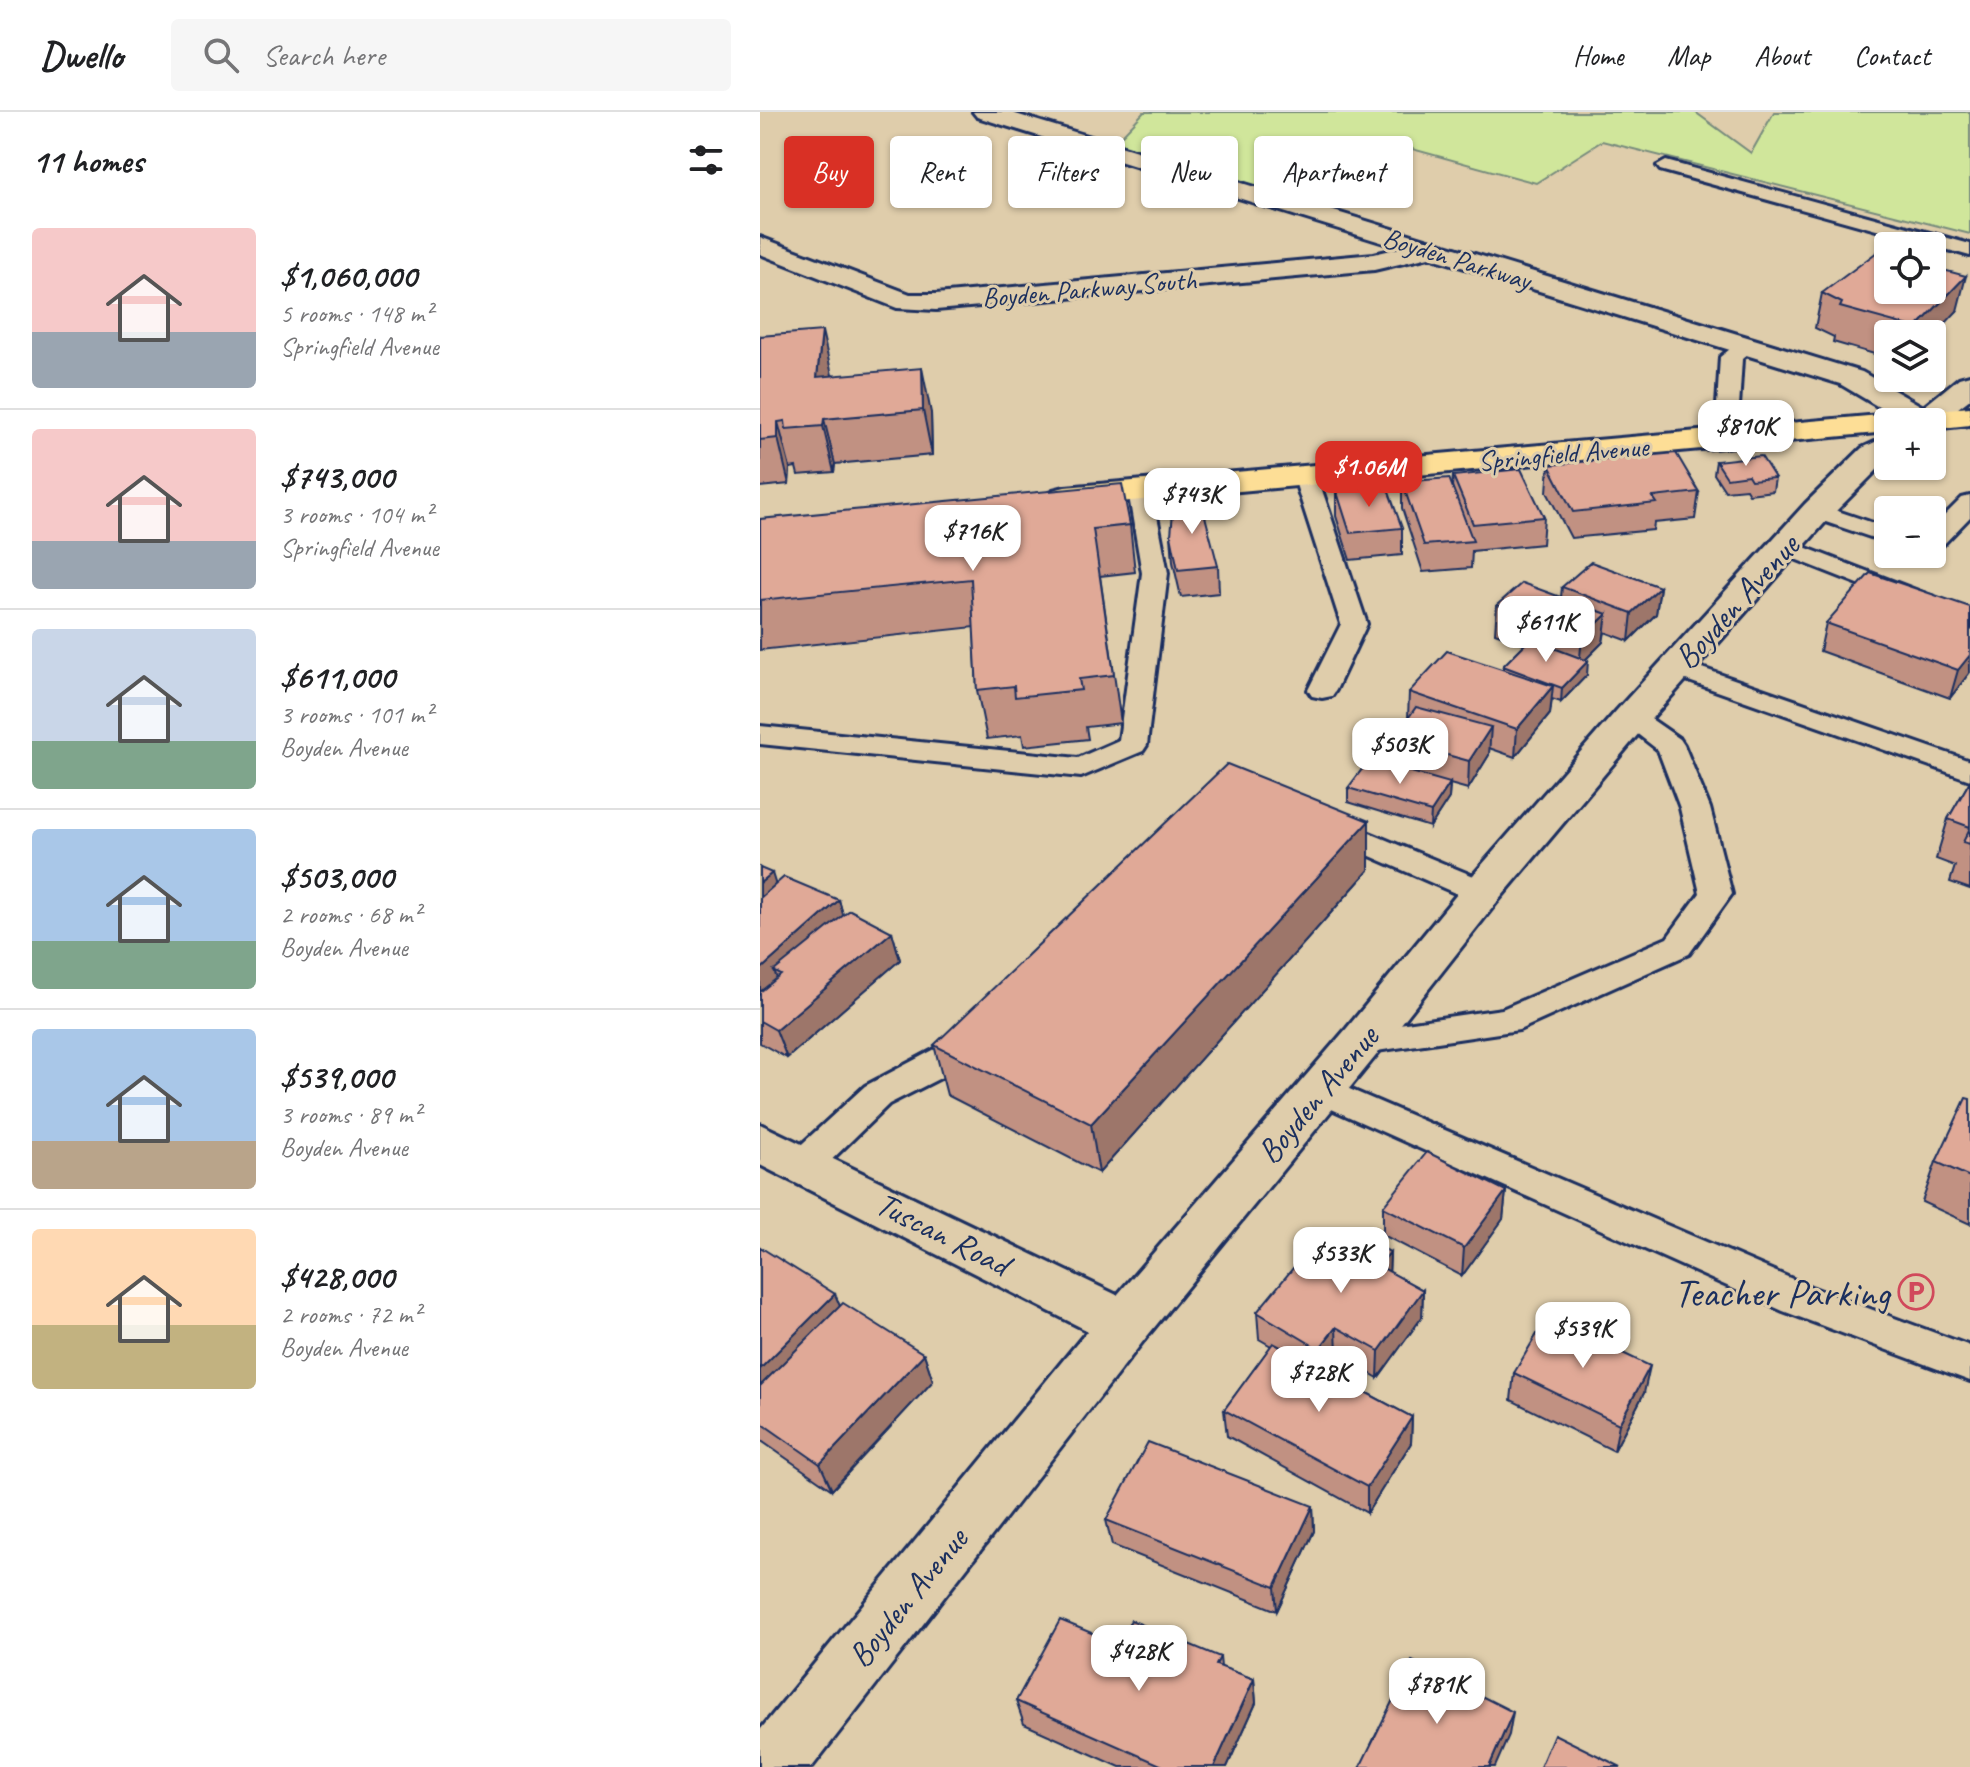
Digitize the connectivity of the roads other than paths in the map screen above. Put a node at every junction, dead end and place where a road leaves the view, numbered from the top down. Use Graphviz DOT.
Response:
graph roads {
  1 [pos="985,112"];
  2 [pos="1666,166"];
  3 [pos="760,245"];
  4 [pos="1426,249"];
  5 [pos="1970,250"];
  6 [pos="1746,346"];
  7 [pos="1970,384"];
  8 [pos="1896,408"];
  9 [pos="1935,408"];
  10 [pos="1970,416"];
  11 [pos="1946,418"];
  12 [pos="1874,424"];
  13 [pos="1726,438"];
  14 [pos="1874,454"];
  15 [pos="1305,475"];
  16 [pos="1140,490"];
  17 [pos="1032,500"];
  18 [pos="1970,503"];
  19 [pos="1817,511"];
  20 [pos="1946,528"];
  21 [pos="1874,531"];
  22 [pos="1786,547"];
  23 [pos="1970,620"];
  24 [pos="1676,667"];
  25 [pos="1322,690"];
  26 [pos="1631,718"];
  27 [pos="760,735"];
  28 [pos="1970,771"];
  29 [pos="1309,818"];
  30 [pos="1482,892"];
  31 [pos="996,1020"];
  32 [pos="1363,1040"];
  33 [pos="1319,1089"];
  34 [pos="782,1153"];
  35 [pos="1125,1324"];
  36 [pos="1970,1364"];
  37 [pos="793,1760"];
  1 -- 4 [label="street, Boyden Parkway"];
  2 -- 5 [label="lane"];
  3 -- 4 [label="street, Boyden Parkway South"];
  4 -- 6 [label="street, Boyden Parkway"];
  6 -- 8 [label="street, Boyden Parkway"];
  6 -- 13 [label="lane"];
  7 -- 9 [label="street"];
  10 -- 11 [label="main road"];
  12 -- 13 [label="main road, Springfield Avenue"];
  13 -- 15 [label="main road, Springfield Avenue"];
  14 -- 19 [label="street, Boyden Avenue"];
  15 -- 16 [label="main road, Springfield Avenue"];
  15 -- 25 [label="lane"];
  16 -- 17 [label="main road, Springfield Avenue"];
  16 -- 27 [label="lane"];
  18 -- 20 [label="lane"];
  19 -- 21 [label="lane"];
  19 -- 22 [label="street, Boyden Avenue"];
  22 -- 23 [label="lane"];
  22 -- 24 [label="street, Boyden Avenue"];
  24 -- 26 [label="street, Boyden Avenue"];
  24 -- 28 [label="lane"];
  26 -- 30 [label="street, Boyden Avenue"];
  26 -- 32 [label="lane"];
  29 -- 30 [label="lane"];
  30 -- 32 [label="street, Boyden Avenue"];
  31 -- 34 [label="lane"];
  32 -- 33 [label="street, Boyden Avenue"];
  33 -- 35 [label="street, Boyden Avenue"];
  33 -- 36 [label="lane"];
  34 -- 35 [label="street, Tuscan Road"];
  35 -- 37 [label="street, Boyden Avenue"];
}
